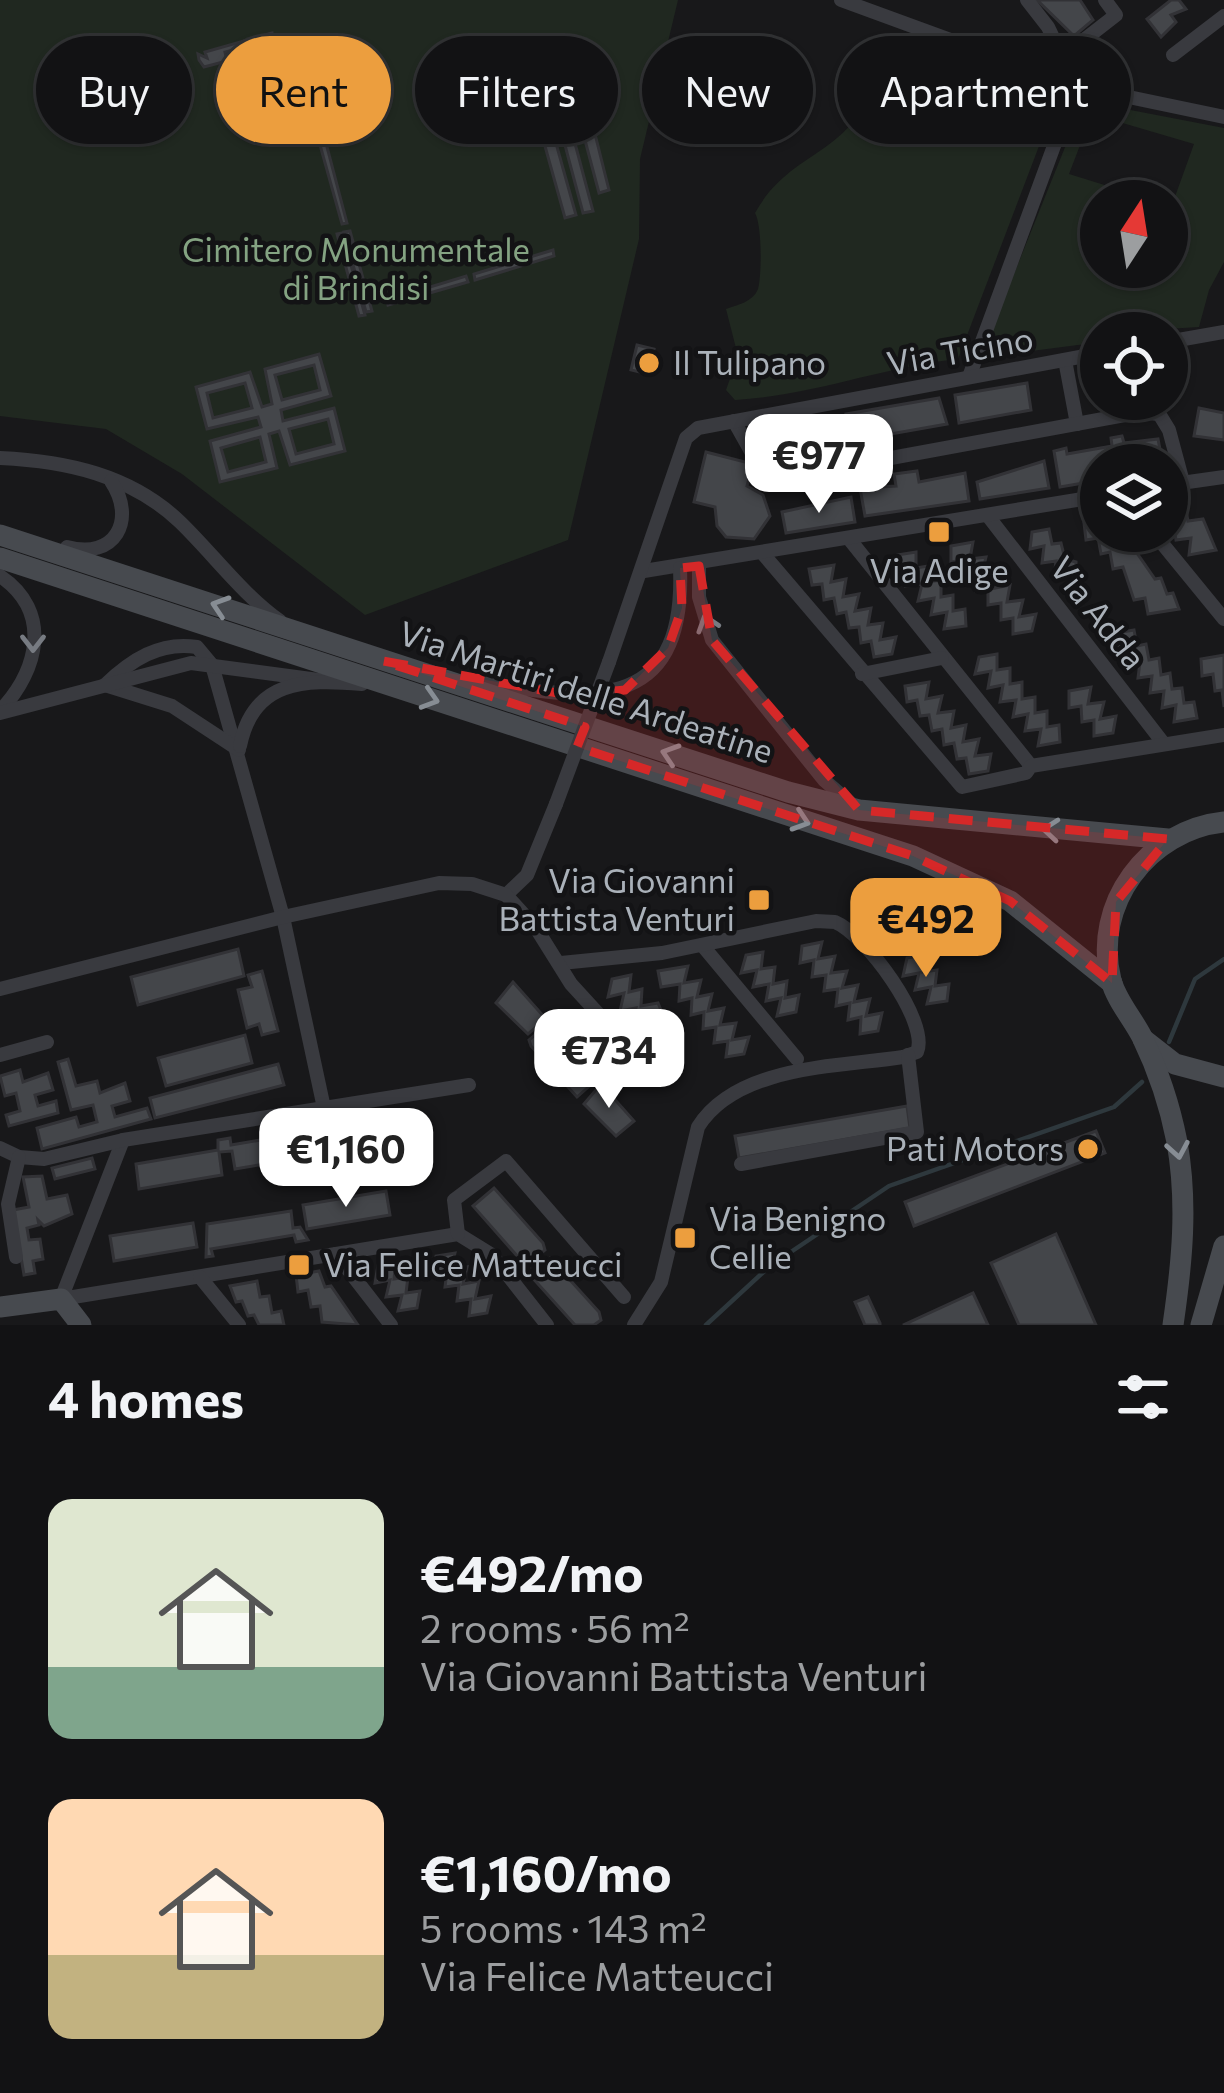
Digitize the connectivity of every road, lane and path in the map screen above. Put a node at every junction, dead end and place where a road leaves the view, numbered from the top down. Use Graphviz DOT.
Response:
graph roads {
  1 [pos="841,0"];
  2 [pos="1027,0"];
  3 [pos="1105,0"];
  4 [pos="1216,0"];
  5 [pos="1224,13"];
  6 [pos="939,36"];
  7 [pos="1049,36"];
  8 [pos="1089,36"];
  9 [pos="1173,55"];
  10 [pos="1131,98"];
  11 [pos="1224,117"];
  12 [pos="1055,144"];
  13 [pos="1224,332"];
  14 [pos="1188,338"];
  15 [pos="1080,357"];
  16 [pos="1065,360"];
  17 [pos="969,377"];
  18 [pos="1098,420"];
  19 [pos="734,421"];
  20 [pos="1076,424"];
  21 [pos="0,458"];
  22 [pos="108,477"];
  23 [pos="1224,477"];
  24 [pos="1188,481"];
  25 [pos="1080,500"];
  26 [pos="988,516"];
  27 [pos="10,538"];
  28 [pos="850,540"];
  29 [pos="1169,552"];
  30 [pos="764,555"];
  31 [pos="0,558"];
  32 [pos="699,566"];
  33 [pos="680,568"];
  34 [pos="644,571"];
  35 [pos="0,576"];
  36 [pos="1224,619"];
  37 [pos="296,632"];
  38 [pos="942,658"];
  39 [pos="383,661"];
  40 [pos="212,665"];
  41 [pos="862,674"];
  42 [pos="326,681"];
  43 [pos="382,684"];
  44 [pos="104,685"];
  45 [pos="0,712"];
  46 [pos="1224,735"];
  47 [pos="1164,744"];
  48 [pos="239,751"];
  49 [pos="1031,766"];
  50 [pos="859,810"];
  51 [pos="1224,822"];
  52 [pos="1168,839"];
  53 [pos="506,895"];
  54 [pos="283,917"];
  55 [pos="702,945"];
  56 [pos="561,963"];
  57 [pos="1112,983"];
  58 [pos="0,989"];
  59 [pos="1143,1039"];
  60 [pos="47,1042"];
  61 [pos="914,1050"];
  62 [pos="0,1055"];
  63 [pos="797,1059"];
  64 [pos="663,1064"];
  65 [pos="1224,1077"];
  66 [pos="469,1085"];
  67 [pos="324,1108"];
  68 [pos="123,1141"];
  69 [pos="0,1148"];
  70 [pos="19,1157"];
  71 [pos="741,1164"];
  72 [pos="458,1234"];
  73 [pos="1224,1246"];
  74 [pos="336,1254"];
  75 [pos="16,1257"];
  76 [pos="200,1277"];
  77 [pos="624,1297"];
  78 [pos="61,1299"];
  79 [pos="0,1307"];
  80 [pos="81,1325"];
  81 [pos="239,1325"];
  82 [pos="391,1325"];
  83 [pos="547,1325"];
  84 [pos="634,1325"];
  85 [pos="1173,1325"];
  86 [pos="1201,1325"];
  1 -- 6 [label="street"];
  2 -- 7 [label="street"];
  3 -- 8 [label="street"];
  4 -- 5 [label="street"];
  5 -- 9 [label="street"];
  10 -- 11 [label="street"];
  12 -- 17 [label="street"];
  13 -- 14 [label="street"];
  15 -- 16 [label="street, Via Ticino"];
  16 -- 17 [label="street, Via Ticino"];
  16 -- 20 [label="street"];
  17 -- 19 [label="street, Via Ticino"];
  18 -- 20 [label="street"];
  19 -- 20 [label="street"];
  19 -- 34 [label="street, Via Ticino"];
  21 -- 22 [label="street"];
  22 -- 27 [label="street"];
  22 -- 37 [label="street"];
  23 -- 24 [label="street"];
  25 -- 26 [label="street"];
  26 -- 28 [label="street"];
  26 -- 47 [label="street, Via Adda"];
  37 -- 27 [label="street, Via Martiri delle Ardeatine, one-way"];
  28 -- 30 [label="street"];
  28 -- 38 [label="street"];
  29 -- 36 [label="street"];
  30 -- 32 [label="street"];
  30 -- 41 [label="street"];
  31 -- 43 [label="street, Via Martiri delle Ardeatine"];
  32 -- 33 [label="street"];
  50 -- 32 [label="street, one-way"];
  33 -- 34 [label="street"];
  33 -- 39 [label="street"];
  34 -- 53 [label="street, bridge"];
  35 -- 45 [label="street, one-way"];
  37 -- 39 [label="street, Via Martiri delle Ardeatine"];
  38 -- 41 [label="street"];
  38 -- 49 [label="street"];
  50 -- 39 [label="street, Via Martiri delle Ardeatine, one-way"];
  40 -- 42 [label="street"];
  40 -- 44 [label="street"];
  40 -- 48 [label="street"];
  41 -- 49 [label="street"];
  42 -- 43 [label="street"];
  42 -- 48 [label="street"];
  43 -- 57 [label="street, Via Martiri delle Ardeatine, one-way"];
  44 -- 45 [label="street"];
  44 -- 48 [label="street"];
  46 -- 47 [label="street"];
  47 -- 49 [label="street"];
  48 -- 54 [label="street"];
  52 -- 50 [label="street, Via Martiri delle Ardeatine, one-way"];
  51 -- 52 [label="street"];
  52 -- 57 [label="street"];
  53 -- 54 [label="street"];
  53 -- 56 [label="street"];
  54 -- 58 [label="street"];
  54 -- 67 [label="street"];
  55 -- 56 [label="street"];
  55 -- 61 [label="street"];
  55 -- 63 [label="street"];
  56 -- 64 [label="street"];
  57 -- 59 [label="street"];
  59 -- 65 [label="street"];
  59 -- 85 [label="street, one-way"];
  60 -- 62 [label="street"];
  61 -- 71 [label="street"];
  61 -- 84 [label="street"];
  66 -- 67 [label="street"];
  67 -- 68 [label="street"];
  68 -- 70 [label="street"];
  68 -- 78 [label="street"];
  69 -- 70 [label="street"];
  70 -- 75 [label="street"];
  72 -- 74 [label="street"];
  72 -- 77 [label="street"];
  72 -- 83 [label="street"];
  73 -- 86 [label="street"];
  74 -- 76 [label="street"];
  74 -- 82 [label="street"];
  76 -- 78 [label="street"];
  76 -- 81 [label="street"];
  78 -- 79 [label="street"];
  78 -- 80 [label="street"];
}
